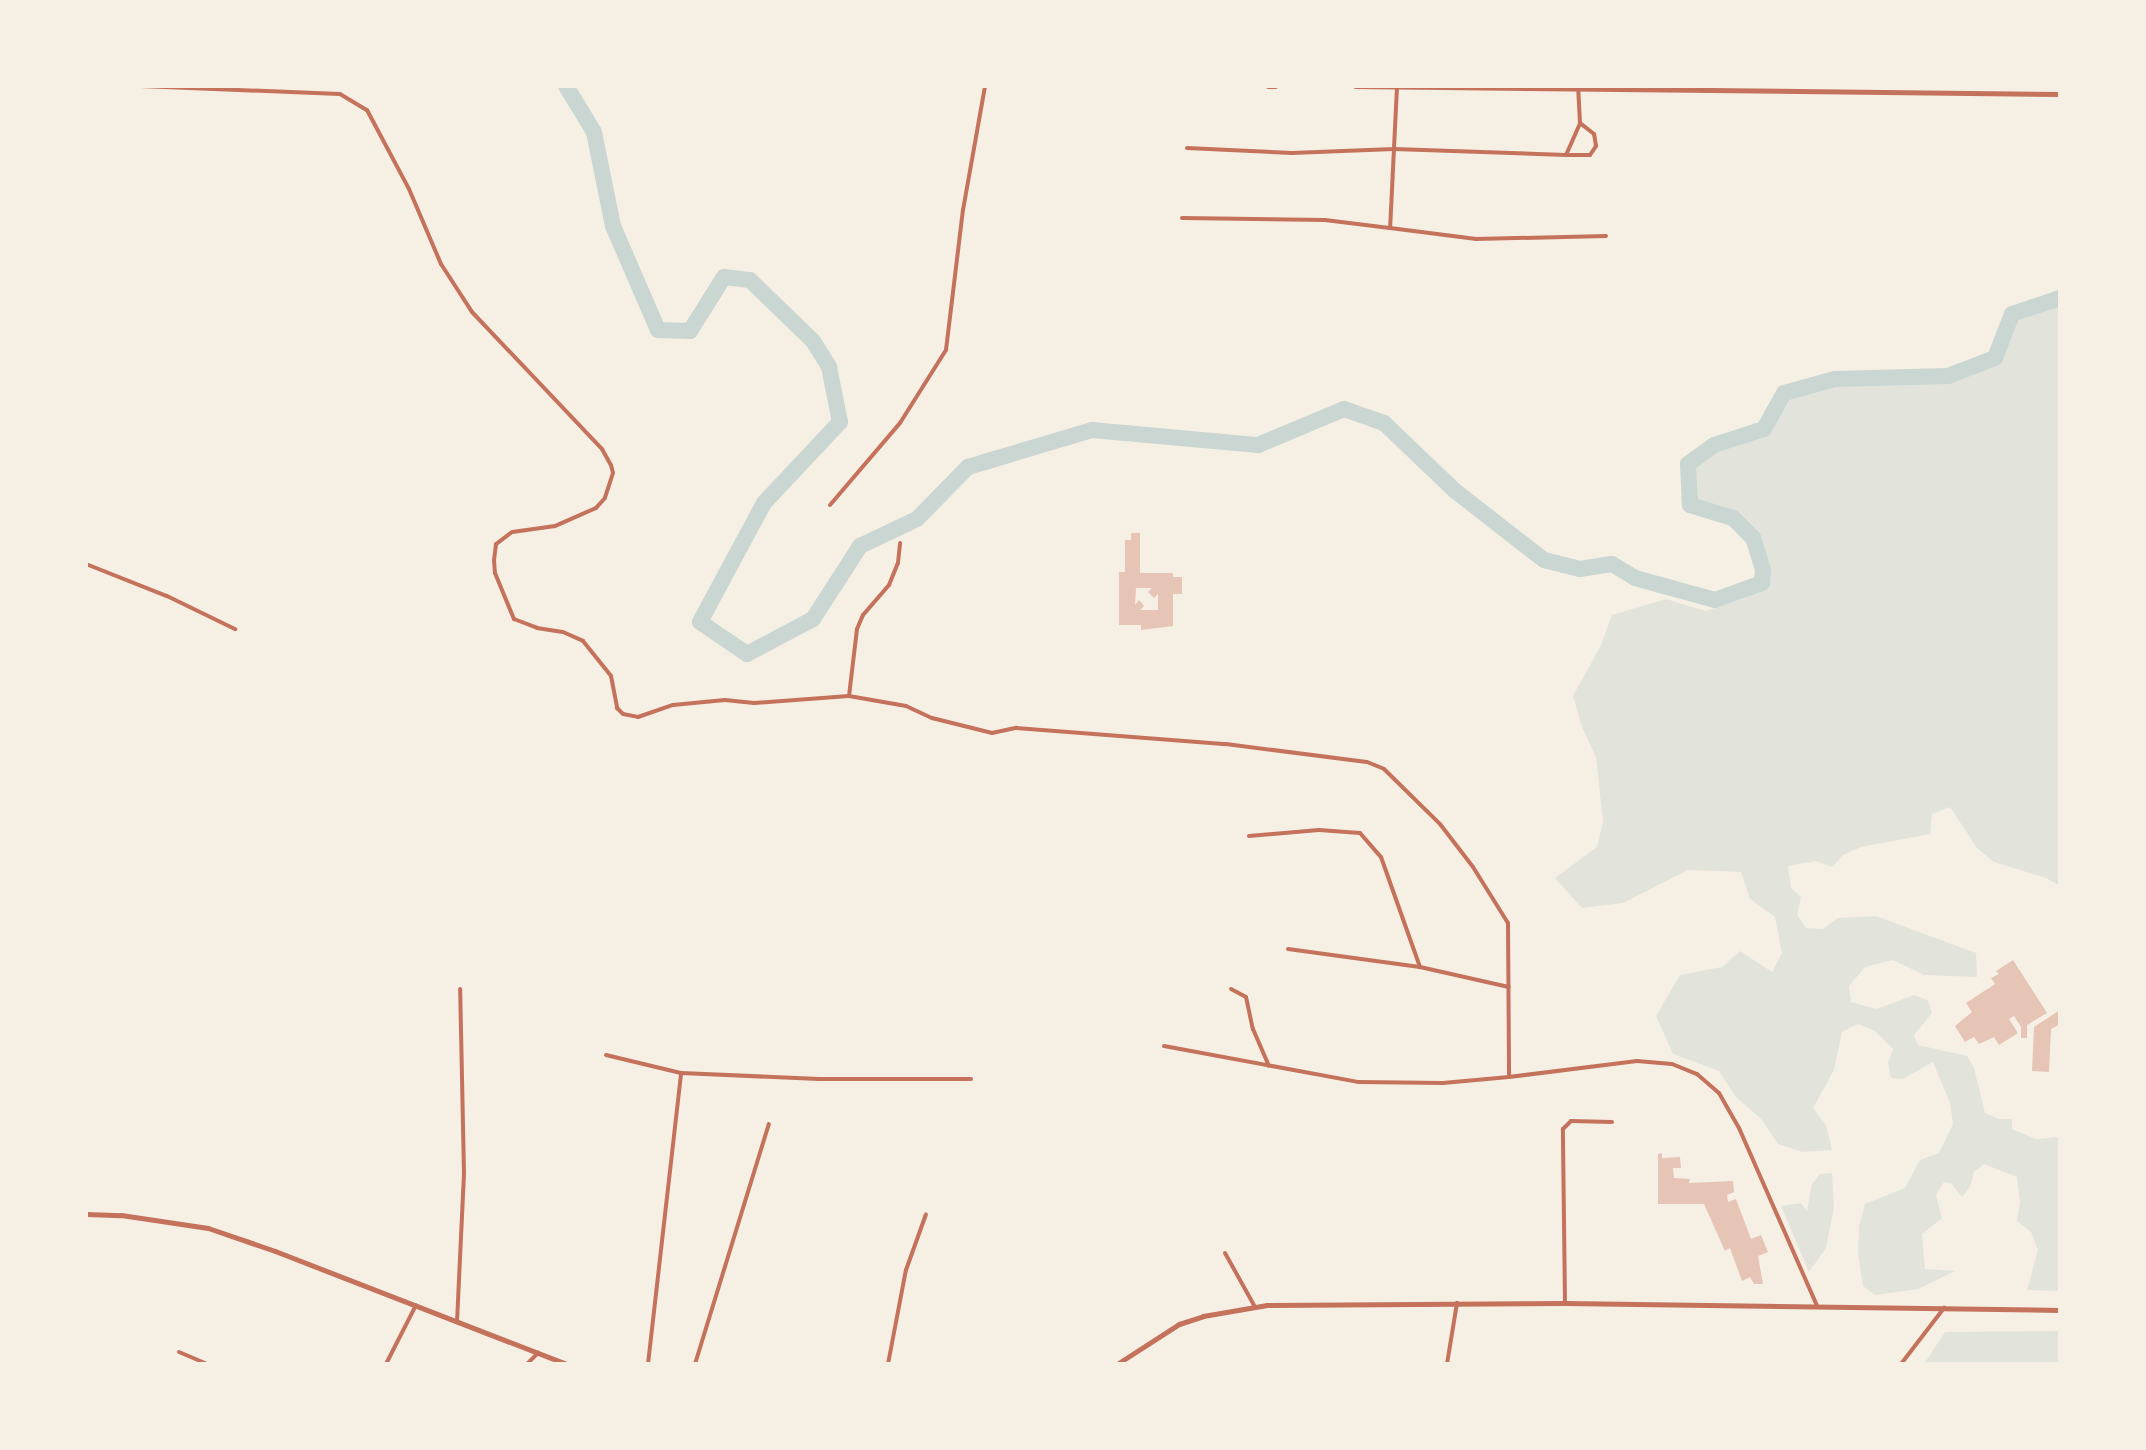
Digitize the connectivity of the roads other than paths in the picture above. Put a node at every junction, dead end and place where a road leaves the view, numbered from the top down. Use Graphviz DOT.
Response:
graph roads {
  1 [pos="140,86"];
  2 [pos="985,86"];
  3 [pos="1268,86"];
  4 [pos="1275,86"];
  5 [pos="1355,86"];
  6 [pos="1397,87"];
  7 [pos="1578,90"];
  8 [pos="2060,94"];
  9 [pos="1580,123"];
  10 [pos="1187,148"];
  11 [pos="1394,149"];
  12 [pos="1566,155"];
  13 [pos="1182,218"];
  14 [pos="1390,228"];
  15 [pos="1606,236"];
  16 [pos="830,505"];
  17 [pos="900,543"];
  18 [pos="86,564"];
  19 [pos="235,629"];
  20 [pos="849,696"];
  21 [pos="1249,836"];
  22 [pos="1288,949"];
  23 [pos="1420,967"];
  24 [pos="1509,987"];
  25 [pos="460,989"];
  26 [pos="1231,989"];
  27 [pos="1164,1046"];
  28 [pos="606,1055"];
  29 [pos="1270,1067"];
  30 [pos="681,1073"];
  31 [pos="1509,1077"];
  32 [pos="971,1079"];
  33 [pos="1612,1122"];
  34 [pos="769,1124"];
  35 [pos="86,1214"];
  36 [pos="926,1214"];
  37 [pos="1225,1253"];
  38 [pos="1457,1303"];
  39 [pos="1565,1303"];
  40 [pos="416,1305"];
  41 [pos="1255,1307"];
  42 [pos="1818,1308"];
  43 [pos="1944,1308"];
  44 [pos="2060,1310"];
  45 [pos="457,1322"];
  46 [pos="179,1352"];
  47 [pos="538,1353"];
  48 [pos="207,1364"];
  49 [pos="386,1364"];
  50 [pos="527,1364"];
  51 [pos="567,1364"];
  52 [pos="648,1364"];
  53 [pos="695,1364"];
  54 [pos="888,1364"];
  55 [pos="1117,1364"];
  56 [pos="1447,1364"];
  57 [pos="1901,1364"];
  1 -- 20 [label="street"];
  2 -- 16 [label="street"];
  3 -- 4 [label="street"];
  5 -- 6 [label="street"];
  6 -- 7 [label="street"];
  6 -- 11 [label="street"];
  7 -- 8 [label="street"];
  7 -- 9 [label="street"];
  9 -- 12 [label="street"];
  9 -- 12 [label="street"];
  10 -- 11 [label="street"];
  11 -- 12 [label="street"];
  11 -- 14 [label="street"];
  13 -- 14 [label="street"];
  14 -- 15 [label="street"];
  17 -- 20 [label="street"];
  18 -- 19 [label="street"];
  20 -- 24 [label="street"];
  21 -- 23 [label="street"];
  22 -- 23 [label="street"];
  23 -- 24 [label="street"];
  24 -- 31 [label="street"];
  25 -- 45 [label="street"];
  26 -- 29 [label="street"];
  27 -- 29 [label="street"];
  28 -- 30 [label="street"];
  29 -- 31 [label="street"];
  30 -- 32 [label="street"];
  30 -- 52 [label="street"];
  31 -- 42 [label="street"];
  33 -- 39 [label="street"];
  34 -- 53 [label="street"];
  35 -- 40 [label="street"];
  36 -- 54 [label="street"];
  37 -- 41 [label="street"];
  38 -- 39 [label="street"];
  38 -- 41 [label="street"];
  38 -- 56 [label="street"];
  39 -- 42 [label="street"];
  40 -- 45 [label="street"];
  40 -- 49 [label="street"];
  41 -- 55 [label="street"];
  42 -- 43 [label="street"];
  43 -- 44 [label="street"];
  43 -- 57 [label="street"];
  45 -- 47 [label="street"];
  46 -- 48 [label="street"];
  47 -- 50 [label="street"];
  47 -- 51 [label="street"];
}
